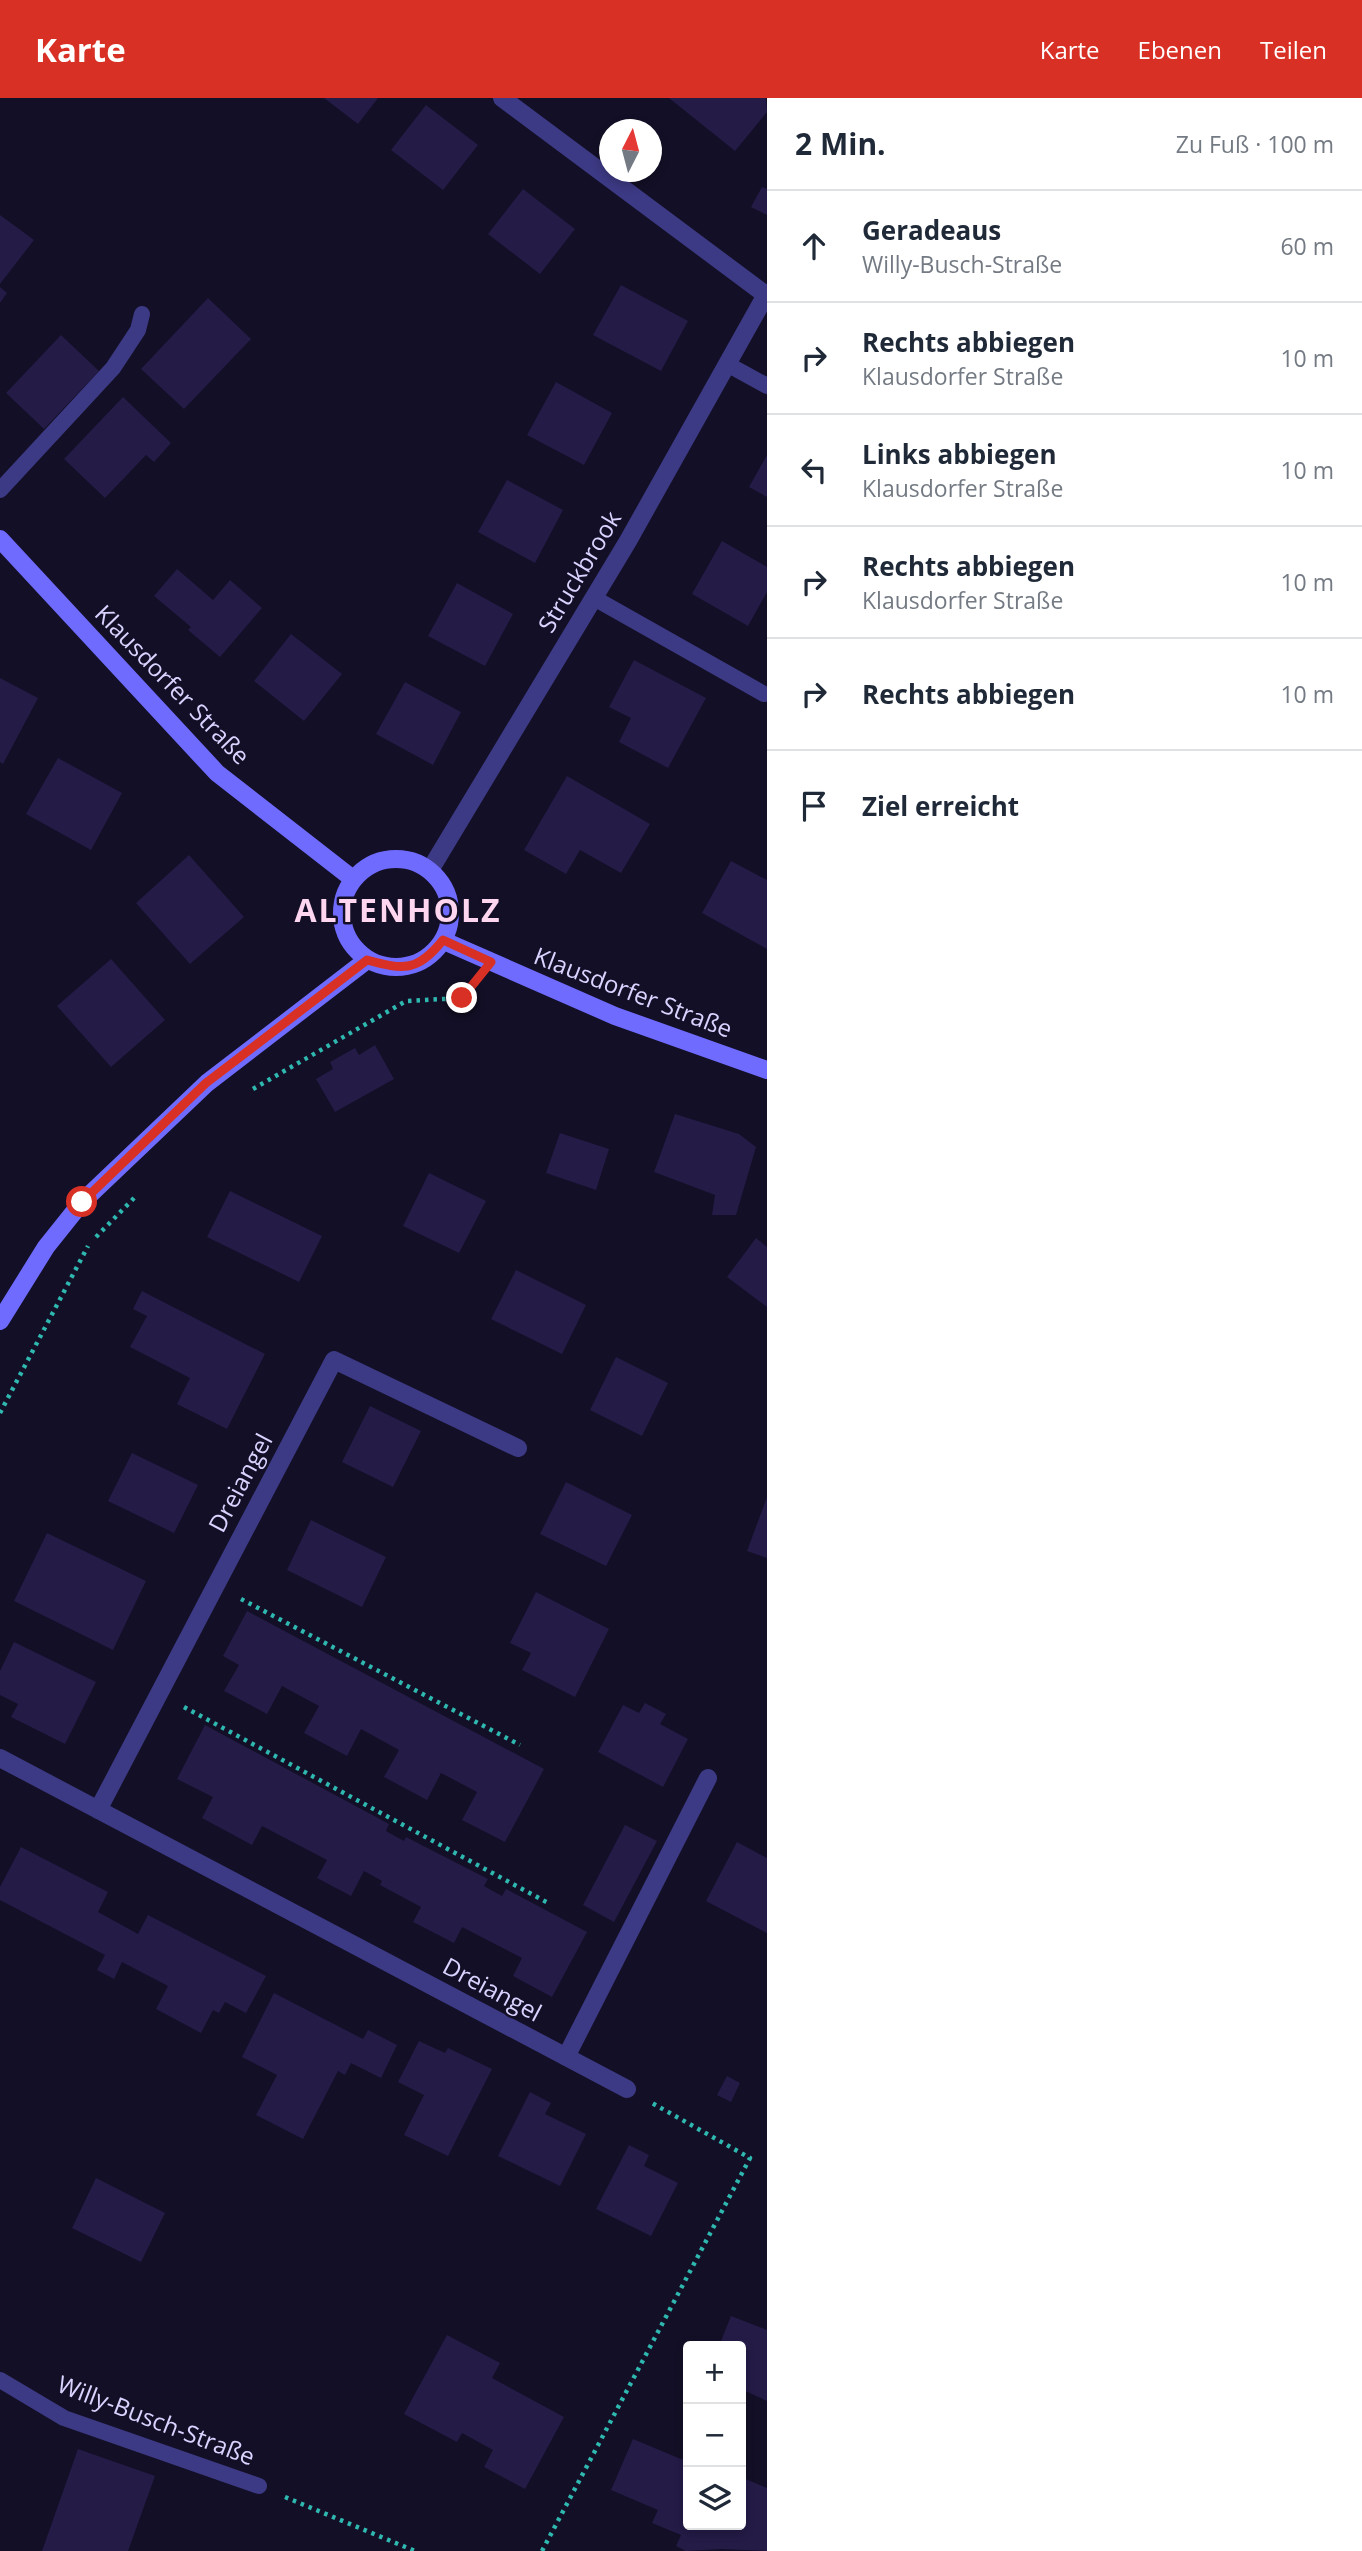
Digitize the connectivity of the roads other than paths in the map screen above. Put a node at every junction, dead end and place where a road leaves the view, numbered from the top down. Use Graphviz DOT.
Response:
graph roads {
  1 [pos="502,98"];
  2 [pos="766,294"];
  3 [pos="142,314"];
  4 [pos="727,364"];
  5 [pos="767,386"];
  6 [pos="0,491"];
  7 [pos="0,539"];
  8 [pos="594,598"];
  9 [pos="764,694"];
  10 [pos="430,870"];
  11 [pos="353,879"];
  12 [pos="443,940"];
  13 [pos="367,960"];
  14 [pos="767,1070"];
  15 [pos="0,1321"];
  16 [pos="518,1448"];
  17 [pos="0,1758"];
  18 [pos="708,1778"];
  19 [pos="98,1810"];
  20 [pos="566,2057"];
  21 [pos="626,2089"];
  22 [pos="0,2380"];
  23 [pos="258,2486"];
  1 -- 2 [label="street, Struckbrook"];
  2 -- 4 [label="street, Struckbrook"];
  3 -- 6 [label="lane"];
  4 -- 5 [label="lane"];
  4 -- 8 [label="street, Struckbrook"];
  7 -- 11 [label="street, Klausdorfer Straße"];
  8 -- 9 [label="lane"];
  8 -- 10 [label="street, Struckbrook"];
  10 -- 11 [label="street"];
  10 -- 12 [label="street"];
  11 -- 13 [label="street"];
  12 -- 13 [label="street"];
  12 -- 14 [label="street, Klausdorfer Straße"];
  13 -- 15 [label="street"];
  16 -- 19 [label="street, Dreiangel"];
  17 -- 19 [label="street, Dreiangel"];
  18 -- 20 [label="street"];
  19 -- 20 [label="street, Dreiangel"];
  20 -- 21 [label="street, Dreiangel"];
  22 -- 23 [label="lane, Willy-Busch-Straße"];
}
